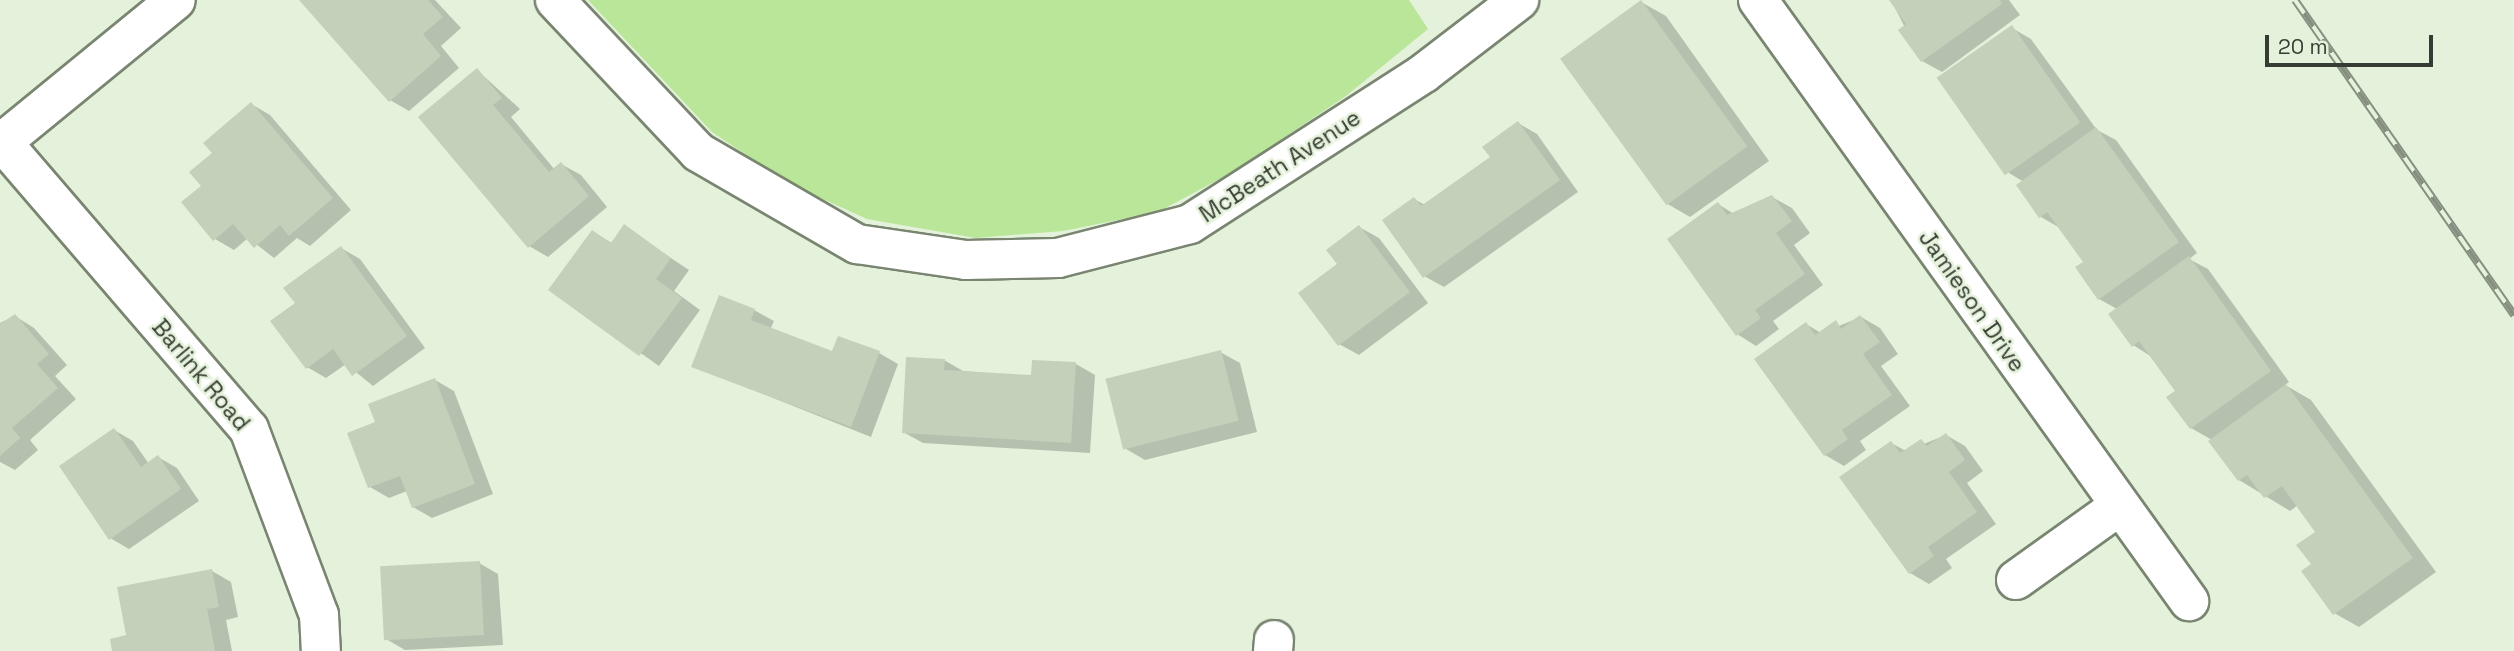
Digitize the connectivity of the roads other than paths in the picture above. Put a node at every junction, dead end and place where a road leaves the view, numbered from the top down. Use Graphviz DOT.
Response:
graph roads {
  1 [pos="176,0"];
  2 [pos="555,0"];
  3 [pos="1519,0"];
  4 [pos="1758,0"];
  5 [pos="1,143"];
  6 [pos="2118,507"];
  7 [pos="2016,580"];
  8 [pos="2189,601"];
  9 [pos="321,651"];
  1 -- 5 [label="street"];
  2 -- 3 [label="street, McBeath Avenue"];
  4 -- 6 [label="street, Jamieson Drive"];
  5 -- 9 [label="street, Barlink Road"];
  6 -- 7 [label="street"];
  6 -- 8 [label="street, Jamieson Drive"];
}
